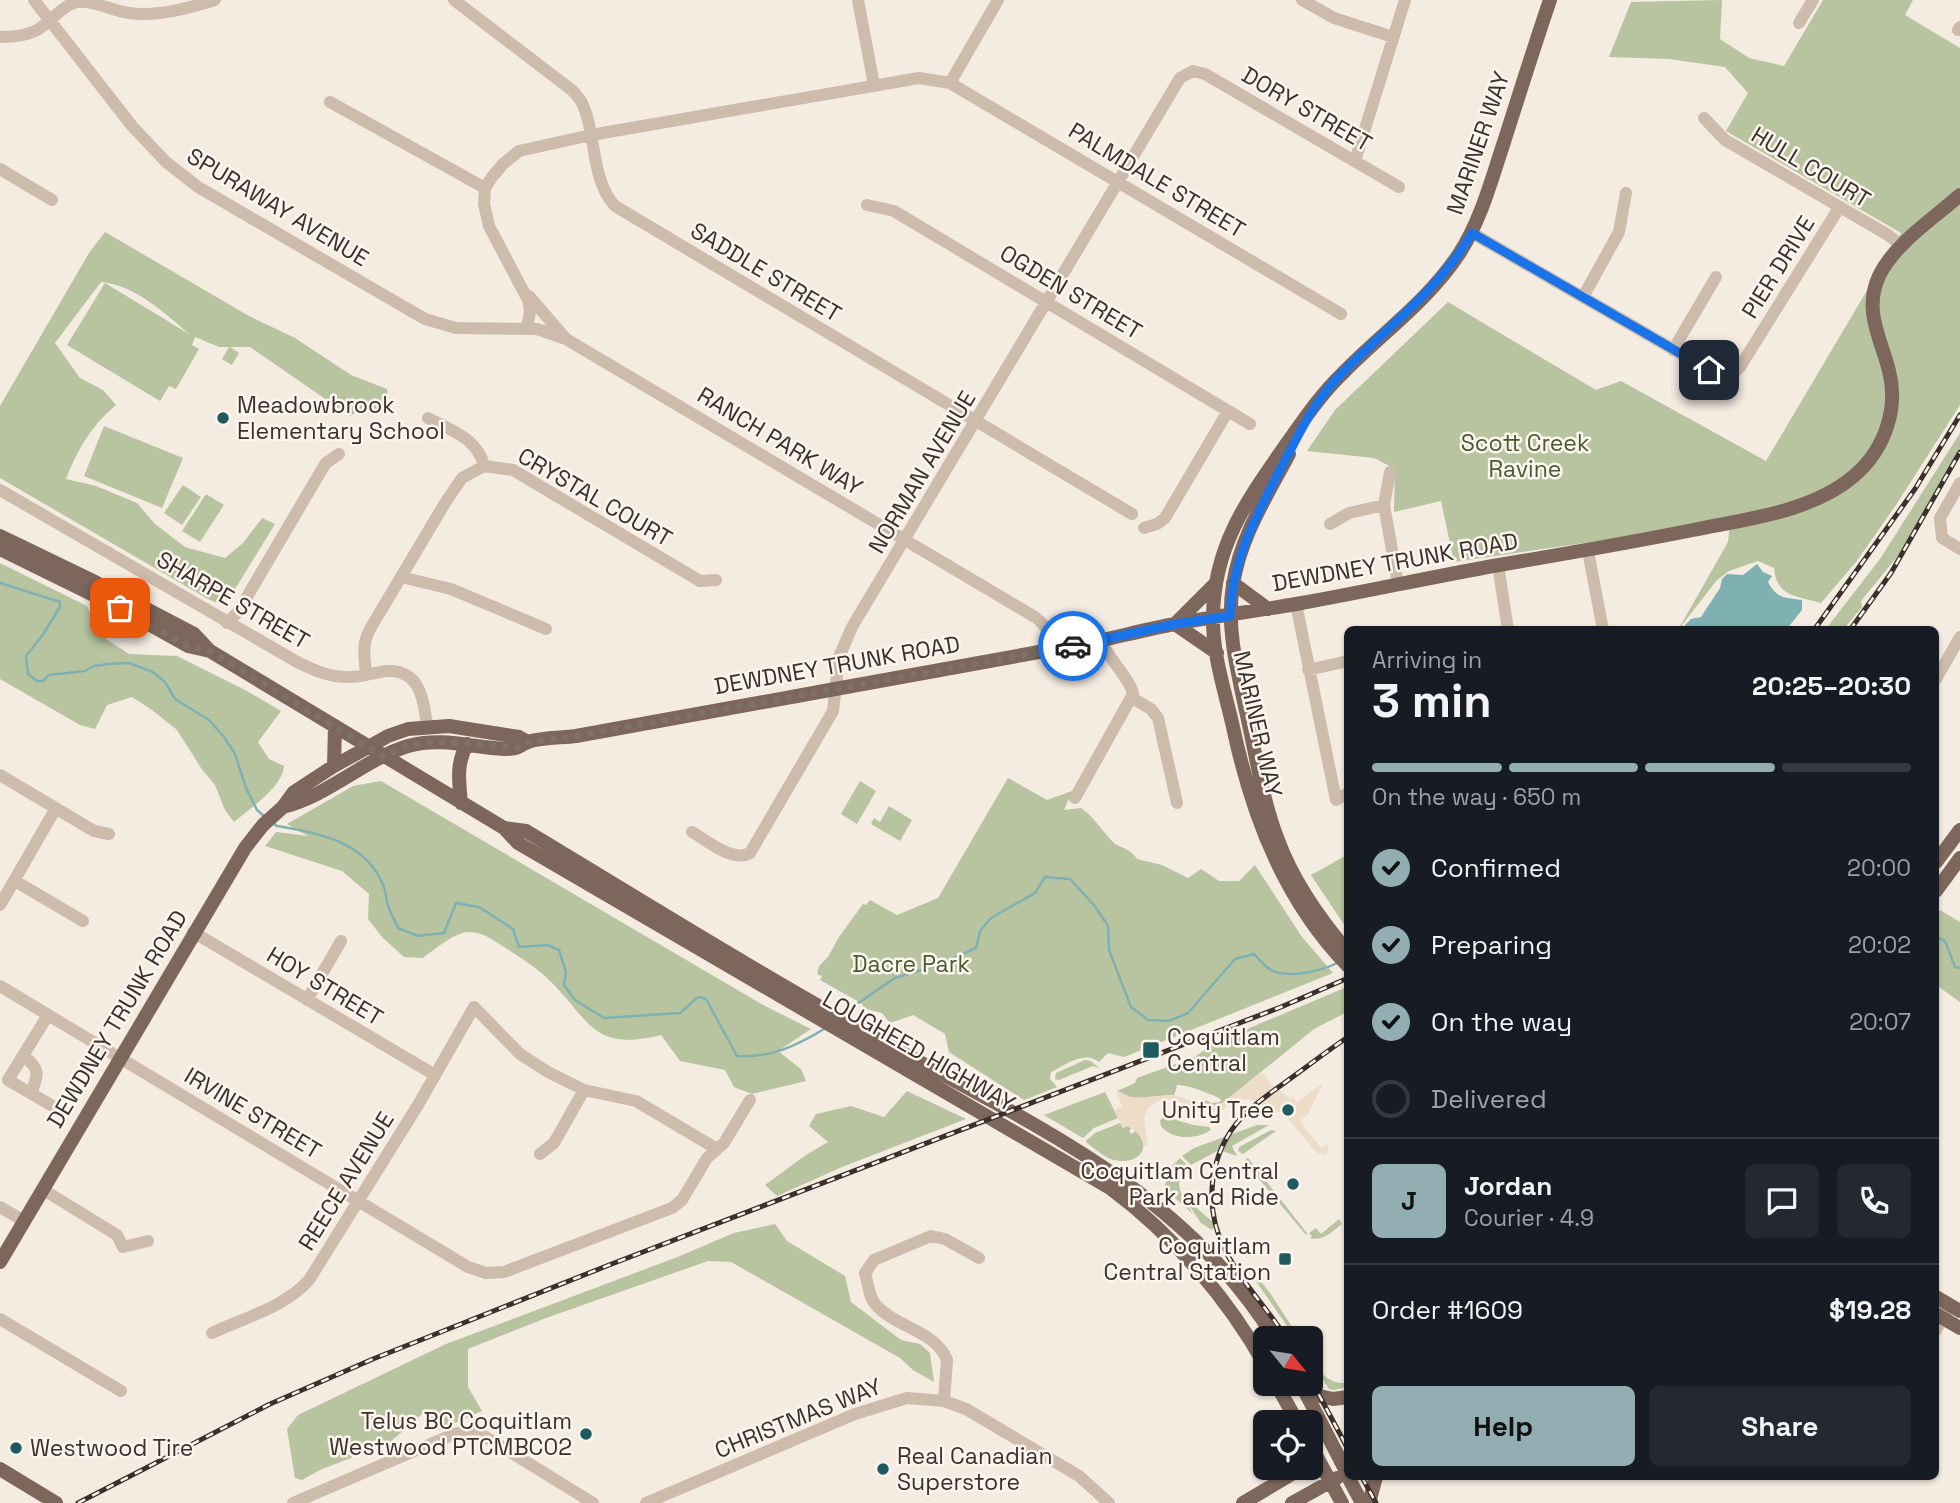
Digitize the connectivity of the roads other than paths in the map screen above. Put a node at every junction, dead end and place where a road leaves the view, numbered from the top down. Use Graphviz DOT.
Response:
graph roads {
  1 [pos="34,0"];
  2 [pos="215,0"];
  3 [pos="454,0"];
  4 [pos="858,0"];
  5 [pos="998,0"];
  6 [pos="1302,0"];
  7 [pos="1405,0"];
  8 [pos="1550,0"];
  9 [pos="1813,0"];
  10 [pos="49,20"];
  11 [pos="1798,23"];
  12 [pos="0,37"];
  13 [pos="1393,37"];
  14 [pos="1193,71"];
  15 [pos="950,83"];
  16 [pos="874,85"];
  17 [pos="330,102"];
  18 [pos="1704,118"];
  19 [pos="591,135"];
  20 [pos="1355,161"];
  21 [pos="0,169"];
  22 [pos="1118,181"];
  23 [pos="1399,187"];
  24 [pos="485,188"];
  25 [pos="1626,193"];
  26 [pos="1960,195"];
  27 [pos="52,200"];
  28 [pos="867,205"];
  29 [pos="1839,208"];
  30 [pos="1472,233"];
  31 [pos="1902,246"];
  32 [pos="1716,277"];
  33 [pos="520,285"];
  34 [pos="1583,297"];
  35 [pos="1046,302"];
  36 [pos="1341,314"];
  37 [pos="527,328"];
  38 [pos="566,339"];
  39 [pos="1673,350"];
  40 [pos="1311,409"];
  41 [pos="1228,411"];
  42 [pos="428,418"];
  43 [pos="976,421"];
  44 [pos="1251,424"];
  45 [pos="339,454"];
  46 [pos="484,466"];
  47 [pos="1390,472"];
  48 [pos="1960,483"];
  49 [pos="0,490"];
  50 [pos="1384,505"];
  51 [pos="1132,514"];
  52 [pos="1330,524"];
  53 [pos="1144,528"];
  54 [pos="0,536"];
  55 [pos="906,540"];
  56 [pos="0,549"];
  57 [pos="1960,549"];
  58 [pos="1588,551"];
  59 [pos="1498,565"];
  60 [pos="401,577"];
  61 [pos="716,580"];
  62 [pos="1216,583"];
  63 [pos="1233,583"];
  64 [pos="1398,584"];
  65 [pos="1296,604"];
  66 [pos="1268,609"];
  67 [pos="1230,616"];
  68 [pos="1213,618"];
  69 [pos="227,623"];
  70 [pos="1175,624"];
  71 [pos="1507,626"];
  72 [pos="1602,626"];
  73 [pos="546,629"];
  74 [pos="1960,637"];
  75 [pos="1101,641"];
  76 [pos="1056,649"];
  77 [pos="210,651"];
  78 [pos="1217,653"];
  79 [pos="1344,663"];
  80 [pos="1308,670"];
  81 [pos="1939,673"];
  82 [pos="366,676"];
  83 [pos="837,688"];
  84 [pos="1132,698"];
  85 [pos="335,726"];
  86 [pos="427,726"];
  87 [pos="528,742"];
  88 [pos="467,744"];
  89 [pos="368,747"];
  90 [pos="384,757"];
  91 [pos="334,766"];
  92 [pos="0,775"];
  93 [pos="1344,795"];
  94 [pos="1075,798"];
  95 [pos="461,803"];
  96 [pos="1177,803"];
  97 [pos="56,808"];
  98 [pos="282,808"];
  99 [pos="1960,830"];
  100 [pos="692,832"];
  101 [pos="109,834"];
  102 [pos="1939,858"];
  103 [pos="1960,858"];
  104 [pos="1285,870"];
  105 [pos="15,881"];
  106 [pos="1939,887"];
  107 [pos="0,905"];
  108 [pos="83,921"];
  109 [pos="193,932"];
  110 [pos="341,941"];
  111 [pos="1344,947"];
  112 [pos="1344,961"];
  113 [pos="0,986"];
  114 [pos="307,1000"];
  115 [pos="48,1015"];
  116 [pos="841,1026"];
  117 [pos="23,1055"];
  118 [pos="120,1058"];
  119 [pos="435,1075"];
  120 [pos="4,1077"];
  121 [pos="584,1090"];
  122 [pos="31,1093"];
  123 [pos="750,1100"];
  124 [pos="56,1108"];
  125 [pos="717,1149"];
  126 [pos="540,1154"];
  127 [pos="42,1189"];
  128 [pos="358,1200"];
  129 [pos="0,1207"];
  130 [pos="24,1221"];
  131 [pos="148,1241"];
  132 [pos="979,1258"];
  133 [pos="0,1262"];
  134 [pos="1942,1310"];
  135 [pos="0,1319"];
  136 [pos="1266,1326"];
  137 [pos="1960,1328"];
  138 [pos="212,1333"];
  139 [pos="1253,1345"];
  140 [pos="121,1391"];
  141 [pos="1307,1396"];
  142 [pos="1323,1396"];
  143 [pos="1344,1398"];
  144 [pos="944,1401"];
  145 [pos="1344,1443"];
  146 [pos="1334,1449"];
  147 [pos="1323,1456"];
  148 [pos="1344,1468"];
  149 [pos="0,1469"];
  150 [pos="1323,1472"];
  151 [pos="1344,1475"];
  152 [pos="1274,1480"];
  153 [pos="1350,1480"];
  154 [pos="1375,1480"];
  155 [pos="1330,1481"];
  156 [pos="56,1503"];
  157 [pos="293,1503"];
  158 [pos="593,1503"];
  159 [pos="646,1503"];
  160 [pos="1109,1503"];
  161 [pos="1243,1503"];
  162 [pos="1292,1503"];
  163 [pos="1342,1503"];
  164 [pos="1362,1503"];
  165 [pos="1369,1503"];
  1 -- 10 [label="street, SPURAWAY AVENUE"];
  2 -- 10 [label="street"];
  3 -- 19 [label="street, SADDLE STREET"];
  4 -- 16 [label="street"];
  5 -- 15 [label="street"];
  6 -- 13 [label="street"];
  7 -- 13 [label="street"];
  8 -- 30 [label="main road, MARINER WAY"];
  9 -- 11 [label="street"];
  10 -- 12 [label="street"];
  10 -- 37 [label="street, SPURAWAY AVENUE"];
  13 -- 20 [label="street"];
  14 -- 20 [label="street, DORY STREET"];
  14 -- 22 [label="street, NORMAN AVENUE"];
  15 -- 16 [label="street"];
  15 -- 22 [label="street, PALMDALE STREET"];
  16 -- 19 [label="street"];
  17 -- 24 [label="street"];
  18 -- 29 [label="street, HULL COURT"];
  19 -- 24 [label="street"];
  19 -- 43 [label="street, SADDLE STREET"];
  20 -- 23 [label="street, DORY STREET"];
  21 -- 27 [label="street"];
  22 -- 35 [label="street, NORMAN AVENUE"];
  22 -- 36 [label="street, PALMDALE STREET"];
  24 -- 33 [label="street, RANCH PARK WAY"];
  25 -- 34 [label="street"];
  26 -- 31 [label="main road, DEWDNEY TRUNK ROAD"];
  28 -- 35 [label="street, OGDEN STREET"];
  29 -- 31 [label="street, HULL COURT"];
  29 -- 39 [label="street, PIER DRIVE"];
  30 -- 34 [label="street"];
  30 -- 40 [label="main road, MARINER WAY"];
  31 -- 58 [label="main road, DEWDNEY TRUNK ROAD"];
  32 -- 39 [label="street"];
  33 -- 37 [label="street, RANCH PARK WAY"];
  33 -- 38 [label="street, RANCH PARK WAY"];
  34 -- 39 [label="street"];
  35 -- 41 [label="street, OGDEN STREET"];
  35 -- 43 [label="street, NORMAN AVENUE"];
  37 -- 38 [label="street, SPURAWAY AVENUE"];
  38 -- 55 [label="street, RANCH PARK WAY"];
  40 -- 62 [label="main road, MARINER WAY"];
  40 -- 63 [label="main road, MARINER WAY"];
  41 -- 44 [label="street, OGDEN STREET"];
  41 -- 53 [label="street"];
  42 -- 46 [label="street, CRYSTAL COURT"];
  43 -- 51 [label="street, SADDLE STREET"];
  43 -- 55 [label="street, NORMAN AVENUE"];
  45 -- 69 [label="street"];
  46 -- 60 [label="street"];
  46 -- 61 [label="street, CRYSTAL COURT"];
  47 -- 50 [label="street"];
  48 -- 57 [label="street"];
  49 -- 69 [label="street, SHARPE STREET"];
  50 -- 52 [label="street"];
  50 -- 64 [label="street"];
  54 -- 77 [label="main road, LOUGHEED HIGHWAY"];
  55 -- 76 [label="street, RANCH PARK WAY"];
  55 -- 83 [label="street, NORMAN AVENUE"];
  56 -- 77 [label="main road, LOUGHEED HIGHWAY"];
  58 -- 59 [label="main road, DEWDNEY TRUNK ROAD"];
  58 -- 72 [label="street"];
  59 -- 64 [label="main road, DEWDNEY TRUNK ROAD"];
  59 -- 71 [label="street"];
  60 -- 73 [label="street"];
  60 -- 82 [label="street"];
  62 -- 68 [label="main road, MARINER WAY"];
  62 -- 70 [label="main road"];
  63 -- 66 [label="main road"];
  63 -- 67 [label="main road, MARINER WAY"];
  64 -- 65 [label="main road, DEWDNEY TRUNK ROAD"];
  65 -- 66 [label="main road, DEWDNEY TRUNK ROAD"];
  65 -- 80 [label="street"];
  66 -- 67 [label="main road, DEWDNEY TRUNK ROAD"];
  67 -- 68 [label="main road, DEWDNEY TRUNK ROAD"];
  67 -- 104 [label="main road, MARINER WAY"];
  68 -- 70 [label="main road, DEWDNEY TRUNK ROAD"];
  68 -- 78 [label="main road, MARINER WAY"];
  69 -- 82 [label="street, SHARPE STREET"];
  70 -- 75 [label="main road, DEWDNEY TRUNK ROAD"];
  70 -- 78 [label="main road"];
  74 -- 81 [label="street"];
  75 -- 76 [label="main road, DEWDNEY TRUNK ROAD"];
  75 -- 84 [label="street"];
  76 -- 83 [label="main road, DEWDNEY TRUNK ROAD"];
  77 -- 85 [label="main road, LOUGHEED HIGHWAY"];
  78 -- 104 [label="main road, MARINER WAY"];
  79 -- 80 [label="street"];
  80 -- 93 [label="street"];
  82 -- 86 [label="street, SHARPE STREET"];
  83 -- 87 [label="main road, DEWDNEY TRUNK ROAD"];
  83 -- 100 [label="street, NORMAN AVENUE"];
  84 -- 94 [label="street"];
  84 -- 96 [label="street"];
  85 -- 89 [label="main road, LOUGHEED HIGHWAY"];
  85 -- 91 [label="main road"];
  86 -- 87 [label="main road, DEWDNEY TRUNK ROAD"];
  86 -- 89 [label="main road, DEWDNEY TRUNK ROAD"];
  87 -- 88 [label="main road, DEWDNEY TRUNK ROAD"];
  88 -- 90 [label="main road, DEWDNEY TRUNK ROAD"];
  88 -- 95 [label="main road"];
  89 -- 90 [label="main road, LOUGHEED HIGHWAY"];
  89 -- 91 [label="main road, DEWDNEY TRUNK ROAD"];
  90 -- 95 [label="main road, LOUGHEED HIGHWAY"];
  90 -- 98 [label="main road, DEWDNEY TRUNK ROAD"];
  91 -- 98 [label="main road, DEWDNEY TRUNK ROAD"];
  92 -- 97 [label="street"];
  95 -- 116 [label="main road, LOUGHEED HIGHWAY"];
  97 -- 101 [label="street"];
  97 -- 105 [label="street"];
  98 -- 109 [label="main road, DEWDNEY TRUNK ROAD"];
  99 -- 102 [label="main road"];
  103 -- 106 [label="main road"];
  104 -- 111 [label="main road, MARINER WAY"];
  104 -- 112 [label="main road, MARINER WAY"];
  105 -- 107 [label="street"];
  105 -- 108 [label="street"];
  109 -- 114 [label="street, HOY STREET"];
  109 -- 118 [label="main road, DEWDNEY TRUNK ROAD"];
  110 -- 114 [label="street"];
  113 -- 115 [label="street, IRVINE STREET"];
  114 -- 119 [label="street, HOY STREET"];
  115 -- 117 [label="street"];
  115 -- 118 [label="street, IRVINE STREET"];
  116 -- 136 [label="main road, LOUGHEED HIGHWAY"];
  116 -- 139 [label="main road, LOUGHEED HIGHWAY"];
  117 -- 120 [label="street"];
  117 -- 122 [label="street"];
  118 -- 127 [label="main road, DEWDNEY TRUNK ROAD"];
  118 -- 128 [label="street, IRVINE STREET"];
  119 -- 121 [label="street, REECE AVENUE"];
  119 -- 128 [label="street, REECE AVENUE"];
  120 -- 122 [label="street"];
  121 -- 125 [label="street"];
  121 -- 126 [label="street"];
  122 -- 124 [label="street"];
  123 -- 125 [label="street"];
  125 -- 128 [label="street, IRVINE STREET"];
  127 -- 130 [label="main road, DEWDNEY TRUNK ROAD"];
  127 -- 131 [label="street"];
  128 -- 138 [label="street, REECE AVENUE"];
  129 -- 130 [label="street"];
  130 -- 133 [label="main road, DEWDNEY TRUNK ROAD"];
  132 -- 144 [label="street"];
  134 -- 137 [label="main road"];
  135 -- 140 [label="street"];
  141 -- 146 [label="main road"];
  142 -- 143 [label="main road"];
  144 -- 159 [label="street, CHRISTMAS WAY"];
  144 -- 160 [label="street, CHRISTMAS WAY"];
  145 -- 146 [label="main road"];
  146 -- 147 [label="main road"];
  146 -- 148 [label="main road"];
  149 -- 156 [label="main road"];
  150 -- 155 [label="main road"];
  151 -- 155 [label="main road"];
  152 -- 161 [label="main road"];
  153 -- 164 [label="main road"];
  154 -- 165 [label="main road"];
  155 -- 162 [label="main road"];
  155 -- 163 [label="main road"];
  157 -- 158 [label="street"];
}
